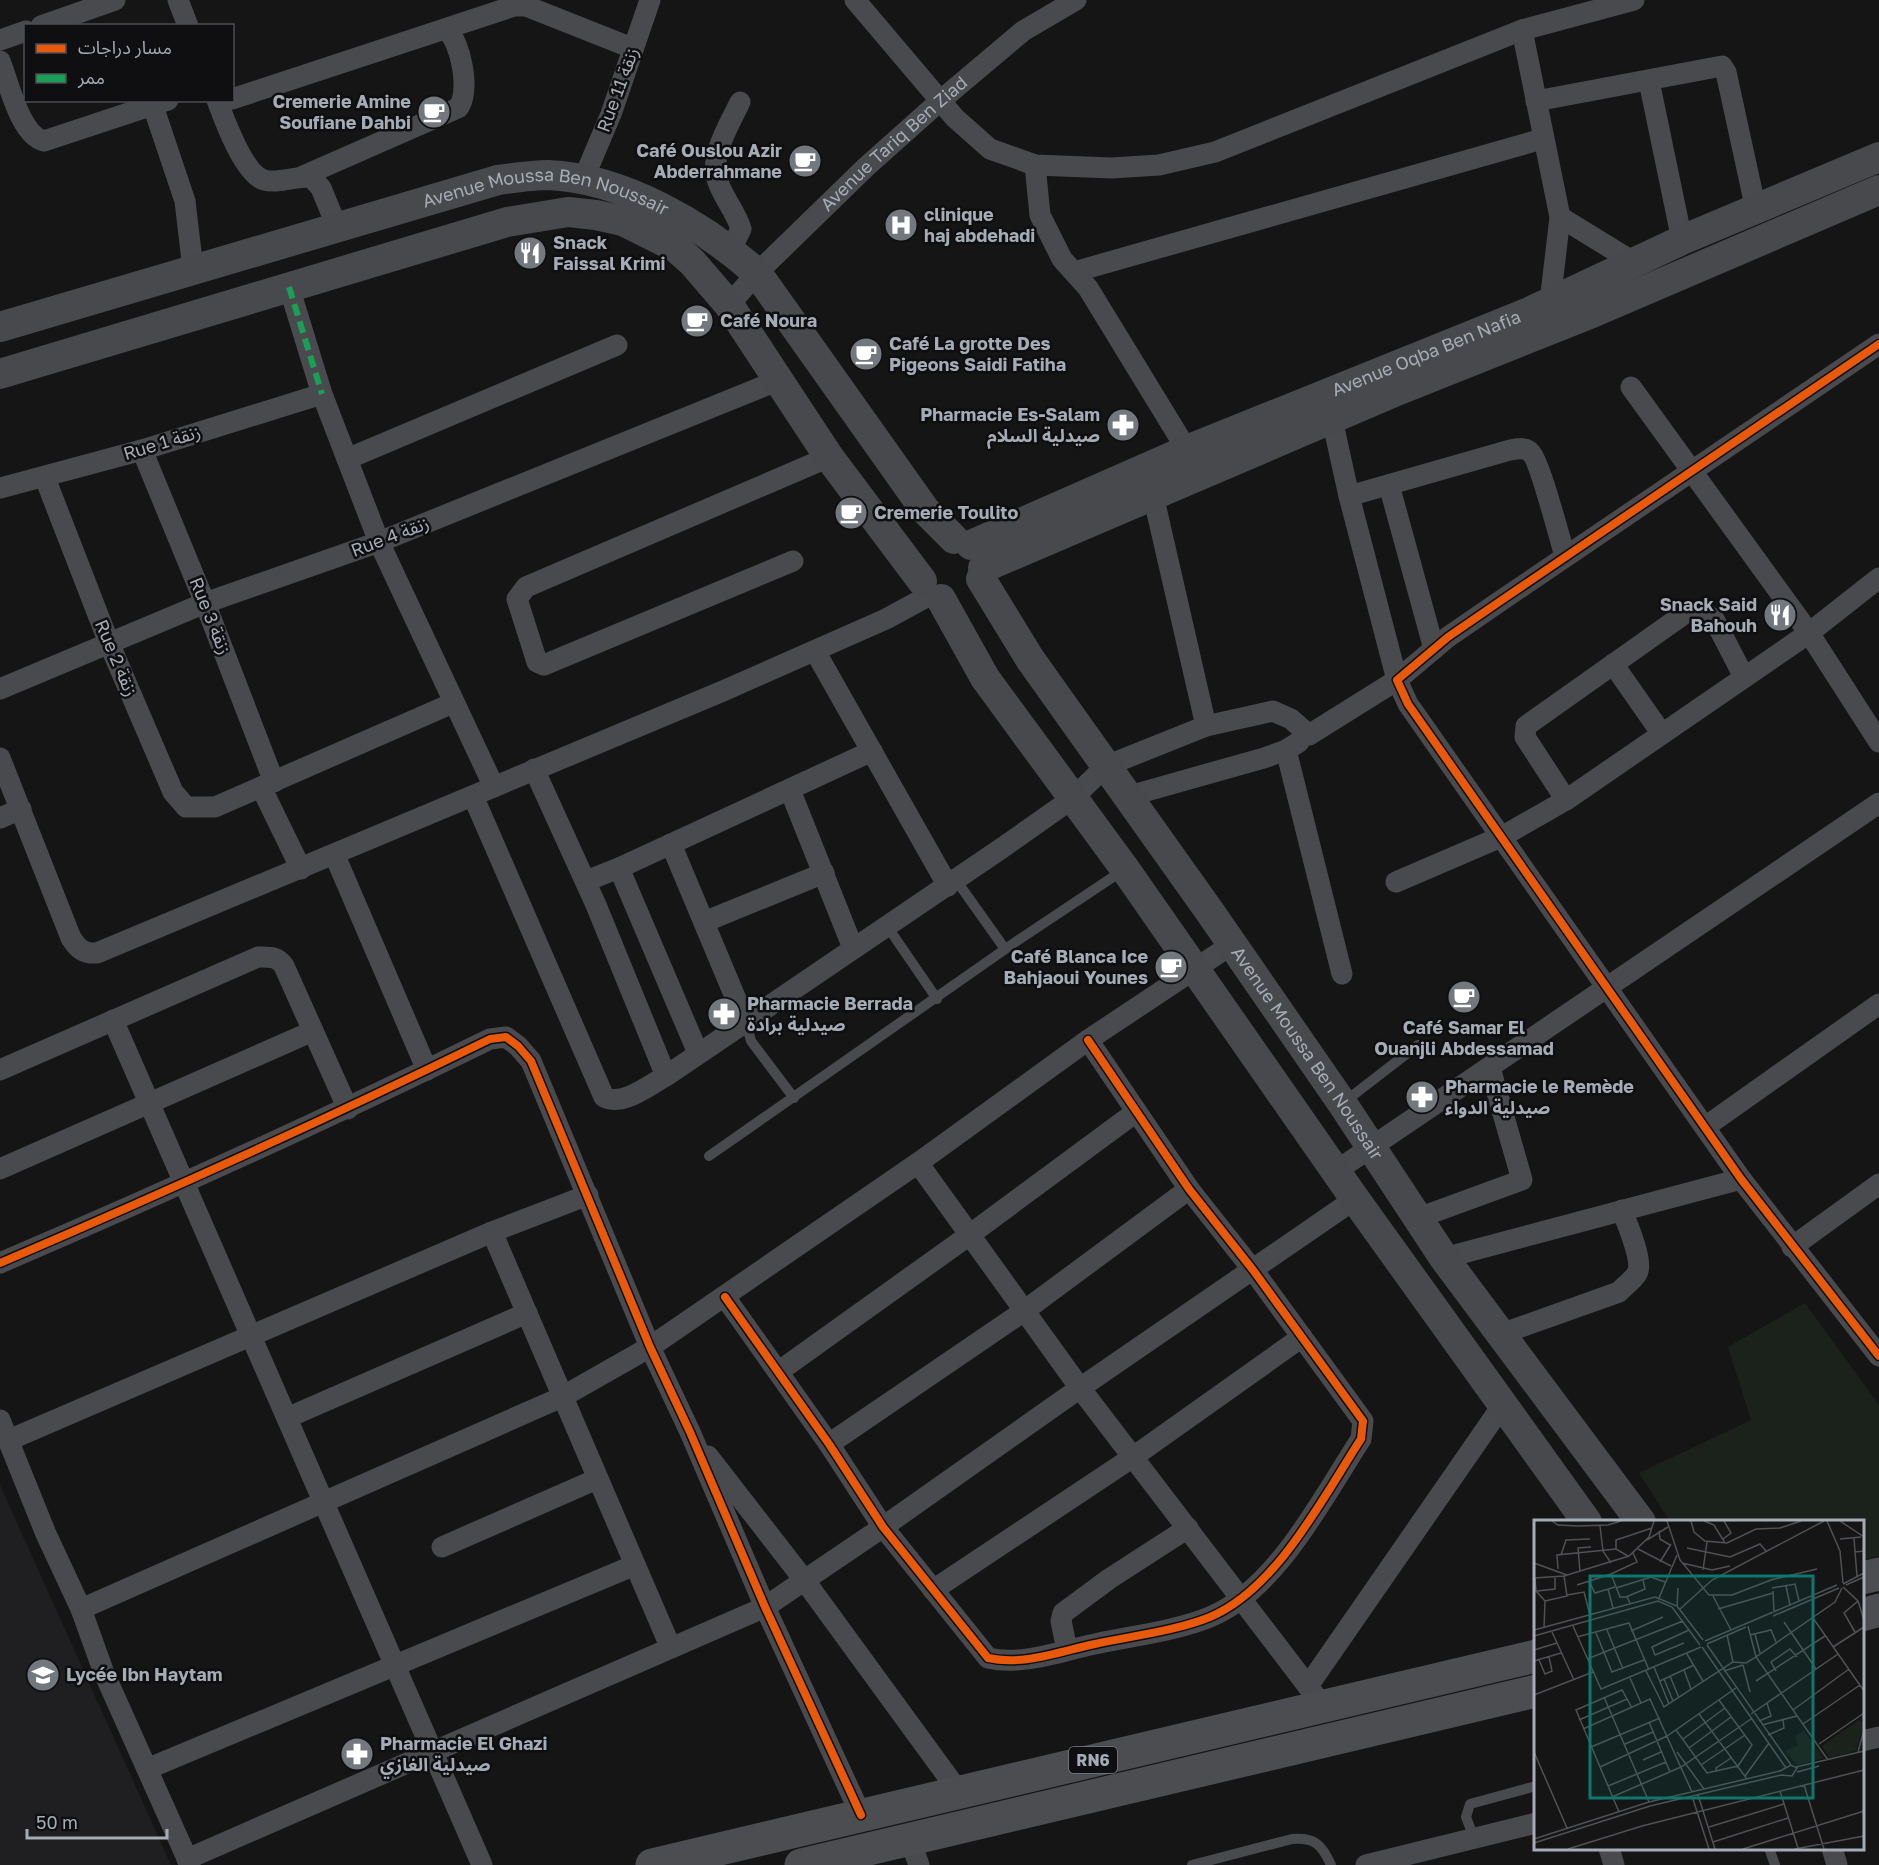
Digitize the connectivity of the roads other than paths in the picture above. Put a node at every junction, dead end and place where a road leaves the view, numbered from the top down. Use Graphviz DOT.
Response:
graph roads {
  1 [pos="115,0"];
  2 [pos="178,0"];
  3 [pos="651,0"];
  4 [pos="855,0"];
  5 [pos="1076,0"];
  6 [pos="1634,0"];
  7 [pos="47,24"];
  8 [pos="187,24"];
  9 [pos="446,29"];
  10 [pos="1522,30"];
  11 [pos="24,32"];
  12 [pos="0,39"];
  13 [pos="632,48"];
  14 [pos="0,61"];
  15 [pos="1649,81"];
  16 [pos="234,97"];
  17 [pos="940,101"];
  18 [pos="1536,101"];
  19 [pos="223,102"];
  20 [pos="740,102"];
  21 [pos="161,103"];
  22 [pos="8,105"];
  23 [pos="1542,139"];
  24 [pos="1879,157"];
  25 [pos="1035,165"];
  26 [pos="303,177"];
  27 [pos="583,180"];
  28 [pos="1879,190"];
  29 [pos="1756,210"];
  30 [pos="1560,217"];
  31 [pos="337,227"];
  32 [pos="1682,240"];
  33 [pos="731,249"];
  34 [pos="1635,262"];
  35 [pos="193,269"];
  36 [pos="1074,272"];
  37 [pos="757,273"];
  38 [pos="289,287"];
  39 [pos="1550,302"];
  40 [pos="729,305"];
  41 [pos="0,326"];
  42 [pos="617,345"];
  43 [pos="1877,350"];
  44 [pos="0,374"];
  45 [pos="779,380"];
  46 [pos="1631,387"];
  47 [pos="322,394"];
  48 [pos="1332,419"];
  49 [pos="142,450"];
  50 [pos="1187,450"];
  51 [pos="829,457"];
  52 [pos="347,459"];
  53 [pos="1692,471"];
  54 [pos="45,477"];
  55 [pos="1389,485"];
  56 [pos="0,488"];
  57 [pos="1153,495"];
  58 [pos="1349,496"];
  59 [pos="379,542"];
  60 [pos="1565,556"];
  61 [pos="972,558"];
  62 [pos="793,561"];
  63 [pos="1879,578"];
  64 [pos="932,591"];
  65 [pos="205,603"];
  66 [pos="1809,633"];
  67 [pos="109,643"];
  68 [pos="1434,649"];
  69 [pos="815,651"];
  70 [pos="1613,664"];
  71 [pos="1744,677"];
  72 [pos="1397,681"];
  73 [pos="0,689"];
  74 [pos="453,703"];
  75 [pos="1206,726"];
  76 [pos="1662,734"];
  77 [pos="1309,735"];
  78 [pos="1879,742"];
  79 [pos="1286,750"];
  80 [pos="872,751"];
  81 [pos="0,758"];
  82 [pos="1106,766"];
  83 [pos="534,769"];
  84 [pos="268,785"];
  85 [pos="494,787"];
  86 [pos="790,790"];
  87 [pos="473,796"];
  88 [pos="1129,796"];
  89 [pos="1072,798"];
  90 [pos="1566,800"];
  91 [pos="1879,803"];
  92 [pos="21,809"];
  93 [pos="0,818"];
  94 [pos="1503,836"];
  95 [pos="671,844"];
  96 [pos="335,856"];
  97 [pos="620,868"];
  98 [pos="301,869"];
  99 [pos="1125,869"];
  100 [pos="824,873"];
  101 [pos="586,881"];
  102 [pos="1396,882"];
  103 [pos="952,883"];
  104 [pos="704,922"];
  105 [pos="887,926"];
  106 [pos="1232,945"];
  107 [pos="853,948"];
  108 [pos="1005,949"];
  109 [pos="1196,970"];
  110 [pos="1342,974"];
  111 [pos="1607,989"];
  112 [pos="936,999"];
  113 [pos="1879,1004"];
  114 [pos="113,1020"];
  115 [pos="746,1023"];
  116 [pos="313,1031"];
  117 [pos="1088,1040"];
  118 [pos="1418,1045"];
  119 [pos="698,1053"];
  120 [pos="1490,1068"];
  121 [pos="0,1070"];
  122 [pos="427,1070"];
  123 [pos="666,1076"];
  124 [pos="794,1098"];
  125 [pos="149,1102"];
  126 [pos="1342,1103"];
  127 [pos="348,1109"];
  128 [pos="1136,1112"];
  129 [pos="1705,1127"];
  130 [pos="1372,1148"];
  131 [pos="709,1156"];
  132 [pos="918,1163"];
  133 [pos="0,1169"];
  134 [pos="1336,1171"];
  135 [pos="1741,1179"];
  136 [pos="185,1184"];
  137 [pos="1879,1184"];
  138 [pos="1189,1189"];
  139 [pos="588,1195"];
  140 [pos="1355,1199"];
  141 [pos="1622,1210"];
  142 [pos="1418,1218"];
  143 [pos="492,1232"];
  144 [pos="968,1236"];
  145 [pos="1792,1247"];
  146 [pos="1444,1258"];
  147 [pos="0,1263"];
  148 [pos="1253,1270"];
  149 [pos="726,1297"];
  150 [pos="1024,1311"];
  151 [pos="526,1313"];
  152 [pos="1501,1334"];
  153 [pos="253,1336"];
  154 [pos="1302,1337"];
  155 [pos="650,1347"];
  156 [pos="1879,1356"];
  157 [pos="778,1372"];
  158 [pos="1080,1388"];
  159 [pos="562,1397"];
  160 [pos="1504,1403"];
  161 [pos="289,1417"];
  162 [pos="0,1420"];
  163 [pos="690,1432"];
  164 [pos="9,1440"];
  165 [pos="829,1444"];
  166 [pos="1133,1457"];
  167 [pos="597,1479"];
  168 [pos="326,1503"];
  169 [pos="1586,1520"];
  170 [pos="1640,1520"];
  171 [pos="883,1527"];
  172 [pos="1188,1528"];
  173 [pos="442,1547"];
  174 [pos="635,1565"];
  175 [pos="1879,1574"];
  176 [pos="1864,1578"];
  177 [pos="805,1581"];
  178 [pos="933,1590"];
  179 [pos="1242,1598"];
  180 [pos="765,1607"];
  181 [pos="81,1609"];
  182 [pos="1879,1610"];
  183 [pos="1864,1615"];
  184 [pos="670,1646"];
  185 [pos="1067,1650"];
  186 [pos="1534,1656"];
  187 [pos="396,1666"];
  188 [pos="1534,1692"];
  189 [pos="1315,1696"];
  190 [pos="1879,1737"];
  191 [pos="1864,1741"];
  192 [pos="432,1750"];
  193 [pos="147,1769"];
  194 [pos="1534,1787"];
  195 [pos="959,1791"];
  196 [pos="861,1815"];
  197 [pos="1534,1823"];
  198 [pos="1474,1838"];
  199 [pos="1610,1850"];
  200 [pos="1770,1850"];
  201 [pos="1833,1850"];
  202 [pos="914,1852"];
  203 [pos="857,1859"];
  204 [pos="189,1862"];
  205 [pos="482,1865"];
  206 [pos="652,1865"];
  207 [pos="801,1865"];
  208 [pos="1192,1865"];
  209 [pos="1331,1865"];
  210 [pos="1366,1865"];
  211 [pos="1614,1865"];
  212 [pos="1775,1865"];
  213 [pos="1837,1865"];
  1 -- 7 [label="street"];
  2 -- 8 [label="street"];
  3 -- 13 [label="street, Rue 11 زنقة"];
  4 -- 17 [label="street"];
  5 -- 17 [label="street, Avenue Tariq Ben Ziad"];
  6 -- 10 [label="street"];
  9 -- 13 [label="street"];
  9 -- 16 [label="street"];
  9 -- 26 [label="street"];
  10 -- 18 [label="street"];
  10 -- 25 [label="street"];
  11 -- 12 [label="street"];
  13 -- 27 [label="street, Rue 11 زنقة"];
  14 -- 22 [label="street"];
  15 -- 18 [label="street"];
  15 -- 29 [label="street"];
  15 -- 32 [label="street"];
  17 -- 25 [label="street"];
  17 -- 37 [label="street, Avenue Tariq Ben Ziad"];
  18 -- 23 [label="street"];
  19 -- 26 [label="street"];
  20 -- 33 [label="street"];
  21 -- 22 [label="street"];
  21 -- 35 [label="street"];
  23 -- 30 [label="street"];
  23 -- 36 [label="street"];
  24 -- 29 [label="street, Avenue Oqba Ben Nafia"];
  25 -- 36 [label="street"];
  26 -- 31 [label="street"];
  27 -- 31 [label="street, Avenue Moussa Ben Noussair"];
  27 -- 33 [label="street, Avenue Moussa Ben Noussair"];
  28 -- 48 [label="street, Avenue Oqba Ben Nafia"];
  29 -- 32 [label="street, Avenue Oqba Ben Nafia"];
  30 -- 34 [label="street"];
  30 -- 39 [label="street"];
  31 -- 35 [label="street, Avenue Moussa Ben Noussair"];
  32 -- 34 [label="street, Avenue Oqba Ben Nafia"];
  33 -- 37 [label="street, Avenue Moussa Ben Noussair"];
  34 -- 39 [label="street, Avenue Oqba Ben Nafia"];
  35 -- 41 [label="street, Avenue Moussa Ben Noussair"];
  36 -- 50 [label="street"];
  37 -- 40 [label="street, Avenue Tariq Ben Ziad"];
  37 -- 61 [label="street, Avenue Moussa Ben Noussair"];
  38 -- 40 [label="street, Avenue Moussa Ben Noussair"];
  38 -- 44 [label="street, Avenue Moussa Ben Noussair"];
  38 -- 47 [label="street"];
  39 -- 50 [label="street, Avenue Oqba Ben Nafia"];
  40 -- 45 [label="street, Avenue Moussa Ben Noussair"];
  42 -- 52 [label="street"];
  43 -- 53 [label="street"];
  45 -- 51 [label="street, Avenue Moussa Ben Noussair"];
  45 -- 59 [label="street, Rue 4 زنقة"];
  46 -- 53 [label="street"];
  47 -- 49 [label="street, Rue 1 زنقة"];
  47 -- 52 [label="street"];
  48 -- 57 [label="street, Avenue Oqba Ben Nafia"];
  48 -- 58 [label="street"];
  49 -- 54 [label="street, Rue 1 زنقة"];
  49 -- 65 [label="street, Rue 3 زنقة"];
  50 -- 61 [label="street, Avenue Oqba Ben Nafia"];
  51 -- 62 [label="street"];
  51 -- 64 [label="street, Avenue Moussa Ben Noussair"];
  52 -- 59 [label="street"];
  53 -- 60 [label="street"];
  53 -- 66 [label="street"];
  54 -- 56 [label="street, Rue 1 زنقة"];
  54 -- 67 [label="street, Rue 2 زنقة"];
  55 -- 58 [label="street"];
  55 -- 60 [label="street"];
  55 -- 68 [label="street"];
  57 -- 61 [label="street, Avenue Oqba Ben Nafia"];
  57 -- 75 [label="street"];
  58 -- 72 [label="street"];
  59 -- 65 [label="street, Rue 4 زنقة"];
  59 -- 74 [label="street"];
  60 -- 68 [label="street"];
  61 -- 64 [label="street"];
  61 -- 64 [label="street"];
  61 -- 82 [label="street, Avenue Moussa Ben Noussair"];
  63 -- 66 [label="street"];
  64 -- 69 [label="street"];
  64 -- 89 [label="street, Avenue Moussa Ben Noussair"];
  65 -- 67 [label="street, Rue 4 زنقة"];
  65 -- 84 [label="street, Rue 3 زنقة"];
  66 -- 71 [label="street"];
  66 -- 78 [label="street"];
  67 -- 73 [label="street, Rue 4 زنقة"];
  67 -- 84 [label="street, Rue 2 زنقة"];
  68 -- 72 [label="street"];
  69 -- 80 [label="street"];
  69 -- 83 [label="street"];
  70 -- 71 [label="street"];
  70 -- 76 [label="street"];
  70 -- 90 [label="street"];
  71 -- 76 [label="street"];
  72 -- 77 [label="street"];
  72 -- 94 [label="street"];
  74 -- 84 [label="street"];
  74 -- 85 [label="street"];
  75 -- 77 [label="street"];
  75 -- 82 [label="street"];
  76 -- 90 [label="street"];
  77 -- 79 [label="street"];
  79 -- 88 [label="street"];
  79 -- 110 [label="street"];
  80 -- 86 [label="street"];
  80 -- 103 [label="street"];
  81 -- 92 [label="street"];
  82 -- 88 [label="street, Avenue Moussa Ben Noussair"];
  82 -- 89 [label="street"];
  83 -- 85 [label="street"];
  83 -- 101 [label="street"];
  84 -- 98 [label="street, Rue 3 زنقة"];
  85 -- 87 [label="street"];
  86 -- 95 [label="street"];
  86 -- 100 [label="street"];
  87 -- 96 [label="street"];
  87 -- 123 [label="street"];
  88 -- 106 [label="street, Avenue Moussa Ben Noussair"];
  89 -- 99 [label="street, Avenue Moussa Ben Noussair"];
  89 -- 103 [label="street"];
  90 -- 94 [label="street"];
  91 -- 111 [label="street"];
  92 -- 93 [label="street"];
  92 -- 98 [label="street"];
  94 -- 102 [label="street"];
  94 -- 111 [label="street"];
  95 -- 97 [label="street"];
  95 -- 104 [label="street"];
  96 -- 98 [label="street"];
  96 -- 122 [label="street"];
  97 -- 101 [label="street"];
  97 -- 119 [label="street"];
  99 -- 108 [label="lane"];
  99 -- 109 [label="street, Avenue Moussa Ben Noussair"];
  100 -- 104 [label="street"];
  100 -- 107 [label="street"];
  101 -- 123 [label="street"];
  103 -- 105 [label="street"];
  103 -- 108 [label="lane"];
  104 -- 115 [label="street"];
  105 -- 107 [label="street"];
  105 -- 112 [label="lane"];
  106 -- 109 [label="street"];
  106 -- 126 [label="street, Avenue Moussa Ben Noussair"];
  107 -- 115 [label="street"];
  108 -- 112 [label="lane"];
  109 -- 117 [label="street"];
  109 -- 134 [label="street, Avenue Moussa Ben Noussair"];
  111 -- 120 [label="street"];
  111 -- 129 [label="street"];
  112 -- 124 [label="lane"];
  113 -- 129 [label="street"];
  114 -- 116 [label="street"];
  114 -- 121 [label="street"];
  114 -- 125 [label="street"];
  115 -- 119 [label="street"];
  115 -- 124 [label="lane"];
  116 -- 125 [label="street"];
  116 -- 127 [label="street"];
  117 -- 128 [label="street"];
  117 -- 132 [label="street"];
  118 -- 126 [label="lane"];
  119 -- 123 [label="street"];
  120 -- 130 [label="street"];
  120 -- 142 [label="street"];
  122 -- 127 [label="street"];
  122 -- 139 [label="street"];
  124 -- 131 [label="lane"];
  125 -- 133 [label="street"];
  125 -- 136 [label="street"];
  126 -- 130 [label="street, Avenue Moussa Ben Noussair"];
  127 -- 136 [label="street"];
  128 -- 138 [label="street"];
  128 -- 144 [label="street"];
  129 -- 135 [label="street"];
  130 -- 134 [label="street"];
  130 -- 142 [label="street, Avenue Moussa Ben Noussair"];
  132 -- 144 [label="street"];
  132 -- 149 [label="street"];
  134 -- 140 [label="street, Avenue Moussa Ben Noussair"];
  135 -- 141 [label="street"];
  135 -- 145 [label="street"];
  136 -- 147 [label="street"];
  136 -- 153 [label="street"];
  137 -- 145 [label="street"];
  138 -- 148 [label="street"];
  138 -- 150 [label="street"];
  139 -- 143 [label="street"];
  139 -- 155 [label="street"];
  140 -- 148 [label="street"];
  140 -- 160 [label="street, Avenue Moussa Ben Noussair"];
  141 -- 146 [label="street"];
  141 -- 152 [label="street"];
  142 -- 146 [label="street, Avenue Moussa Ben Noussair"];
  143 -- 151 [label="street"];
  143 -- 153 [label="street"];
  144 -- 150 [label="street"];
  144 -- 157 [label="street"];
  145 -- 156 [label="street"];
  146 -- 152 [label="street, Avenue Moussa Ben Noussair"];
  148 -- 154 [label="street"];
  148 -- 158 [label="street"];
  149 -- 155 [label="street"];
  149 -- 157 [label="street"];
  150 -- 158 [label="street"];
  150 -- 165 [label="street"];
  151 -- 159 [label="street"];
  151 -- 161 [label="street"];
  152 -- 170 [label="street, Avenue Moussa Ben Noussair"];
  153 -- 161 [label="street"];
  153 -- 164 [label="street"];
  154 -- 166 [label="street"];
  154 -- 179 [label="street"];
  155 -- 159 [label="street"];
  155 -- 163 [label="street"];
  157 -- 165 [label="street"];
  158 -- 166 [label="street"];
  158 -- 171 [label="street"];
  159 -- 167 [label="street"];
  159 -- 168 [label="street"];
  160 -- 169 [label="street, Avenue Moussa Ben Noussair"];
  160 -- 189 [label="street"];
  161 -- 168 [label="street"];
  162 -- 164 [label="street"];
  163 -- 177 [label="street"];
  163 -- 180 [label="street"];
  164 -- 181 [label="street"];
  165 -- 171 [label="street"];
  166 -- 172 [label="street"];
  166 -- 178 [label="street"];
  167 -- 173 [label="street"];
  167 -- 174 [label="street"];
  168 -- 181 [label="street"];
  168 -- 187 [label="street"];
  171 -- 177 [label="street"];
  171 -- 178 [label="street"];
  172 -- 179 [label="street"];
  172 -- 185 [label="street"];
  174 -- 184 [label="street"];
  174 -- 187 [label="street"];
  175 -- 176 [label="main road"];
  177 -- 180 [label="street"];
  177 -- 195 [label="street"];
  178 -- 185 [label="street"];
  179 -- 185 [label="street"];
  179 -- 189 [label="street"];
  180 -- 184 [label="street"];
  180 -- 196 [label="street"];
  181 -- 193 [label="street"];
  182 -- 183 [label="main road"];
  184 -- 192 [label="street"];
  186 -- 189 [label="main road, RN6"];
  187 -- 192 [label="street"];
  187 -- 193 [label="street"];
  188 -- 202 [label="main road, RN6"];
  189 -- 195 [label="main road, RN6"];
  190 -- 191 [label="street"];
  192 -- 204 [label="street"];
  192 -- 205 [label="street"];
  193 -- 204 [label="street"];
  194 -- 198 [label="lane"];
  195 -- 196 [label="main road, RN6"];
  196 -- 206 [label="main road, RN6"];
  197 -- 198 [label="street"];
  198 -- 210 [label="street"];
  199 -- 211 [label="street"];
  200 -- 212 [label="lane"];
  201 -- 213 [label="street"];
  202 -- 203 [label="main road, RN6"];
  203 -- 207 [label="main road, RN6"];
  208 -- 209 [label="lane"];
}
